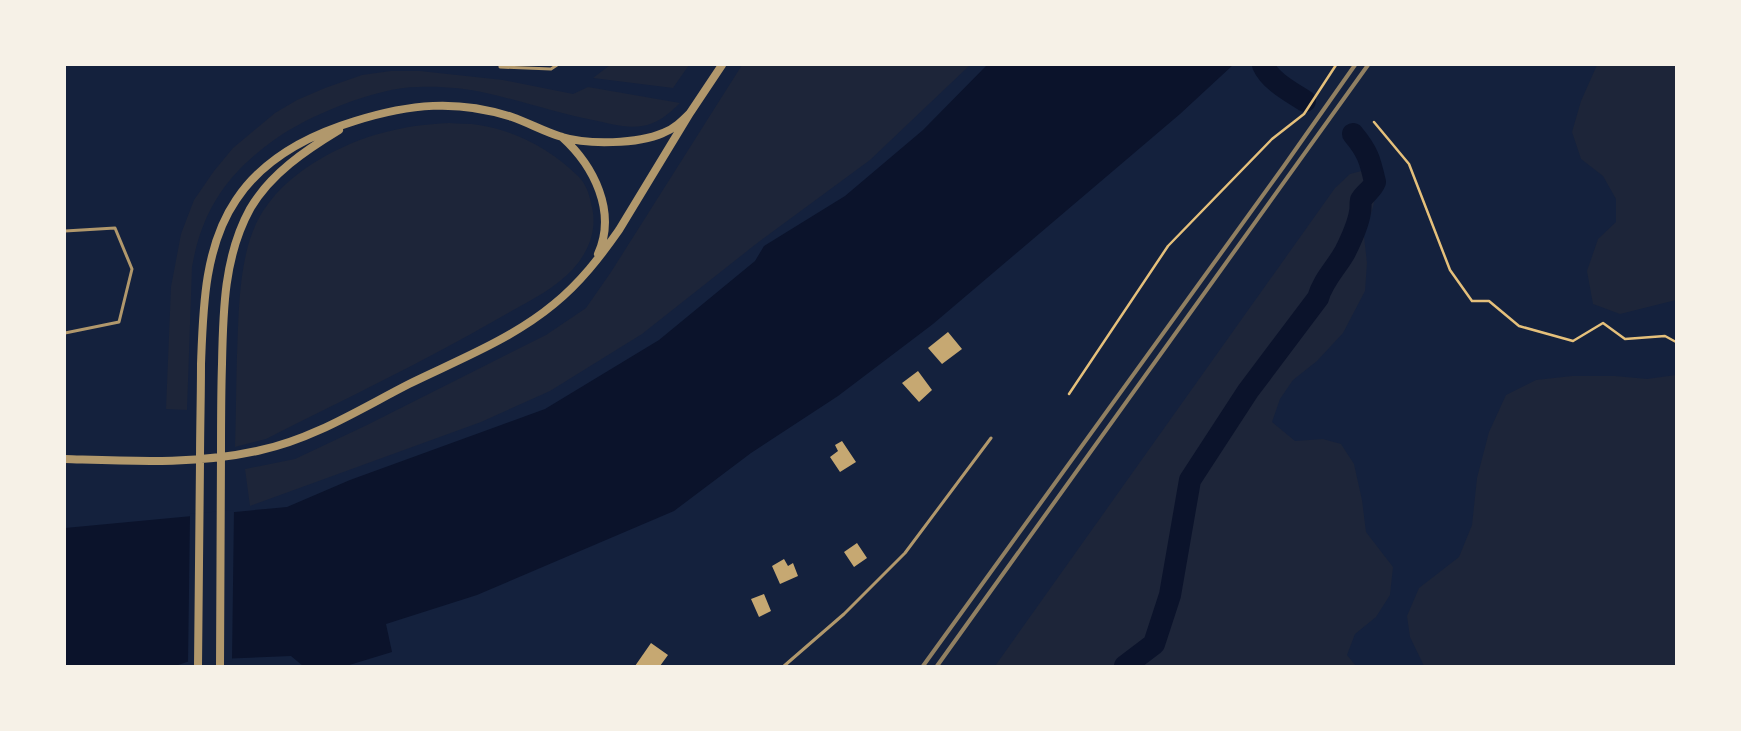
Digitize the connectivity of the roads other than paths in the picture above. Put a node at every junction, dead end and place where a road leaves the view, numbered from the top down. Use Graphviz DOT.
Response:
graph roads {
  1 [pos="500,65"];
  2 [pos="557,65"];
  3 [pos="722,65"];
  4 [pos="690,113"];
  5 [pos="369,117"];
  6 [pos="562,137"];
  7 [pos="65,231"];
  8 [pos="593,264"];
  9 [pos="65,333"];
  10 [pos="991,438"];
  11 [pos="65,460"];
  12 [pos="198,666"];
  13 [pos="220,666"];
  14 [pos="784,666"];
  1 -- 2 [label="lane"];
  3 -- 4 [label="street"];
  4 -- 6 [label="street"];
  4 -- 8 [label="street"];
  5 -- 6 [label="street"];
  5 -- 12 [label="street"];
  5 -- 13 [label="street"];
  6 -- 8 [label="street"];
  7 -- 9 [label="lane"];
  8 -- 11 [label="street"];
  10 -- 14 [label="lane"];
}
